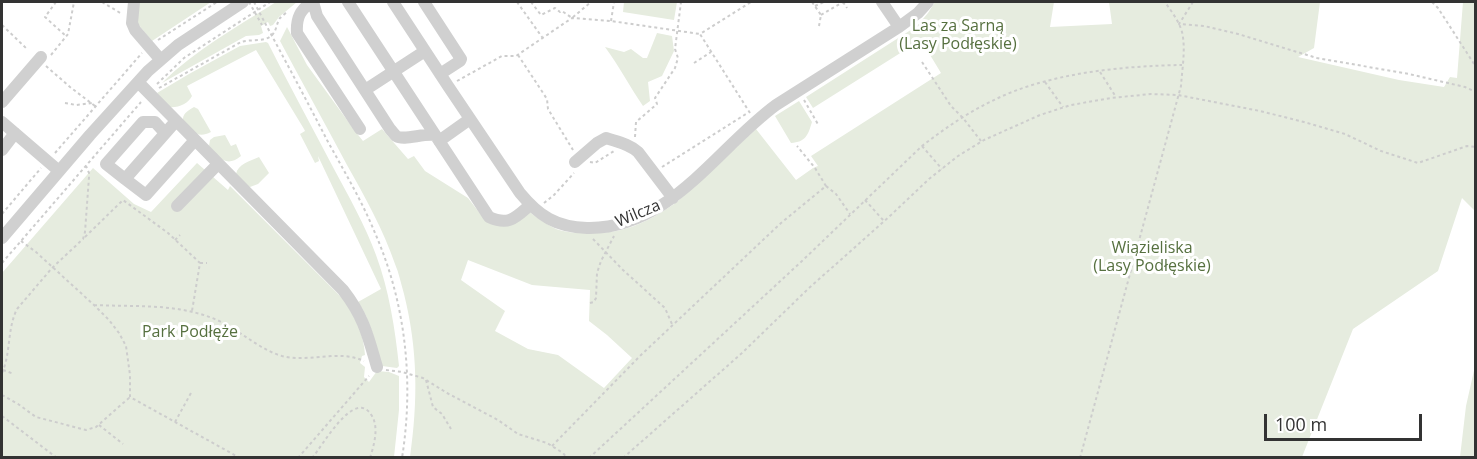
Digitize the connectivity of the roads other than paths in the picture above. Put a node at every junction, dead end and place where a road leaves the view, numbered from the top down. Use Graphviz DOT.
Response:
graph roads {
  1 [pos="134,2"];
  2 [pos="243,2"];
  3 [pos="313,2"];
  4 [pos="348,2"];
  5 [pos="393,2"];
  6 [pos="424,2"];
  7 [pos="882,2"];
  8 [pos="928,2"];
  9 [pos="899,27"];
  10 [pos="425,51"];
  11 [pos="45,58"];
  12 [pos="160,60"];
  13 [pos="393,72"];
  14 [pos="440,74"];
  15 [pos="138,82"];
  16 [pos="365,90"];
  17 [pos="2,102"];
  18 [pos="470,119"];
  19 [pos="2,122"];
  20 [pos="170,128"];
  21 [pos="360,129"];
  22 [pos="15,133"];
  23 [pos="437,138"];
  24 [pos="192,144"];
  25 [pos="2,150"];
  26 [pos="580,161"];
  27 [pos="218,164"];
  28 [pos="59,171"];
  29 [pos="125,179"];
  30 [pos="673,198"];
  31 [pos="177,206"];
  32 [pos="535,206"];
  33 [pos="2,238"];
  34 [pos="381,369"];
  1 -- 12 [label="street"];
  2 -- 12 [label="street"];
  3 -- 16 [label="street"];
  3 -- 21 [label="street"];
  4 -- 13 [label="street"];
  5 -- 10 [label="street, Wilcza"];
  6 -- 14 [label="street"];
  7 -- 9 [label="street"];
  8 -- 9 [label="street, Wilcza"];
  9 -- 30 [label="street, Wilcza"];
  10 -- 13 [label="street"];
  10 -- 14 [label="street, Wilcza"];
  11 -- 17 [label="street"];
  12 -- 15 [label="street"];
  13 -- 16 [label="street"];
  13 -- 23 [label="street"];
  14 -- 18 [label="street, Wilcza"];
  15 -- 20 [label="street"];
  15 -- 28 [label="street"];
  16 -- 23 [label="street"];
  18 -- 23 [label="street"];
  18 -- 32 [label="street, Wilcza"];
  19 -- 22 [label="street"];
  20 -- 24 [label="street"];
  20 -- 29 [label="street"];
  20 -- 29 [label="street"];
  22 -- 25 [label="street"];
  22 -- 28 [label="street"];
  23 -- 32 [label="street"];
  24 -- 27 [label="street"];
  24 -- 29 [label="street"];
  26 -- 30 [label="street"];
  27 -- 31 [label="street"];
  27 -- 34 [label="street"];
  28 -- 33 [label="street"];
  30 -- 32 [label="street, Wilcza"];
}
